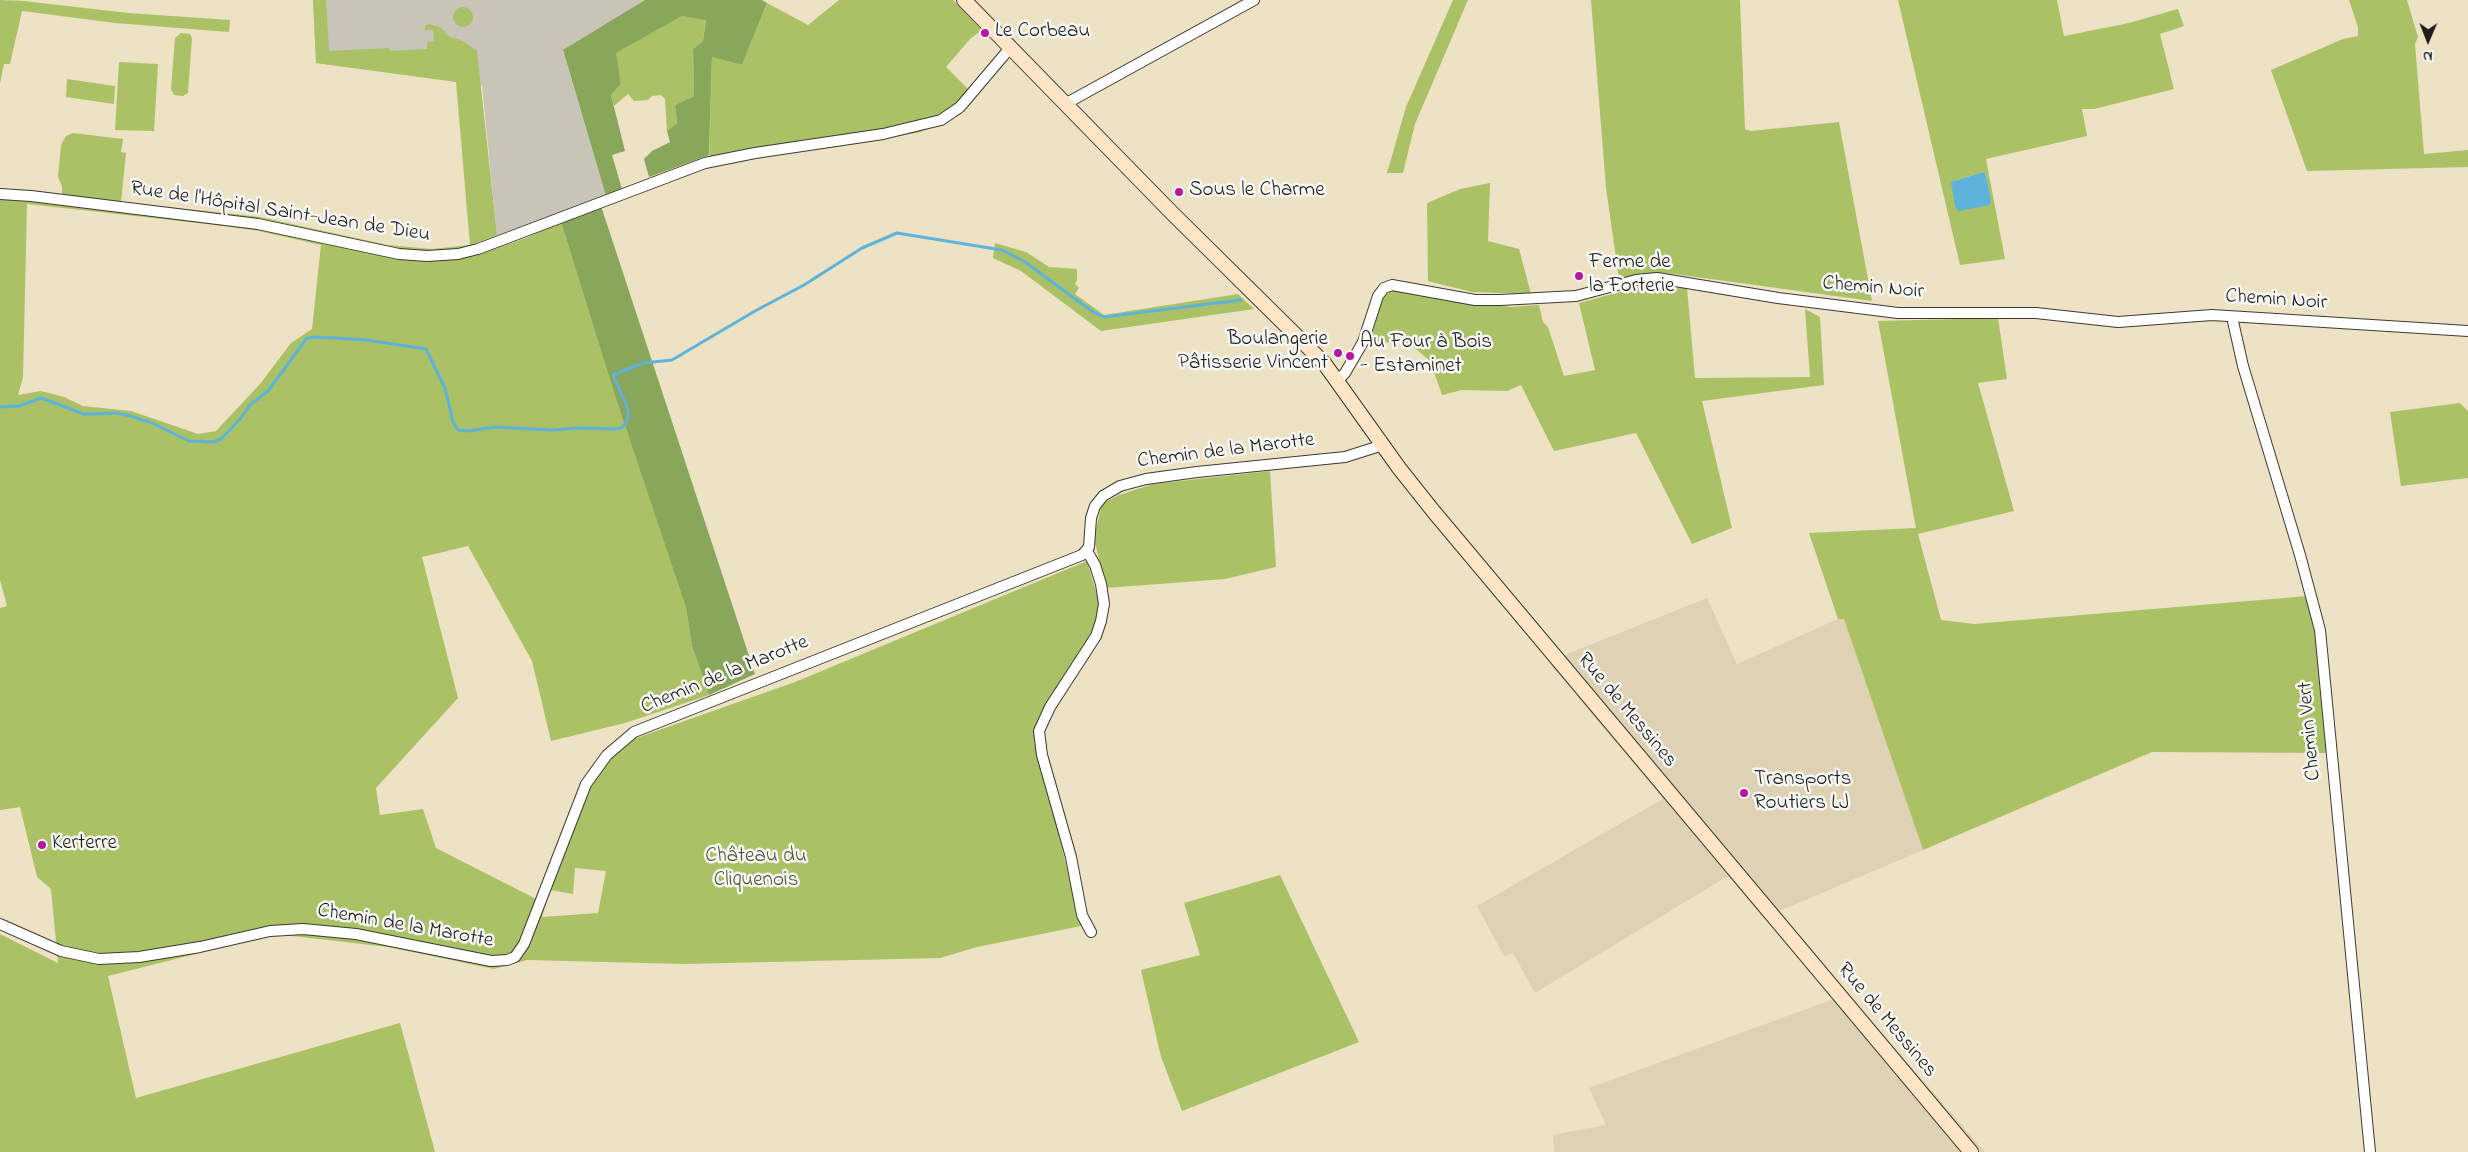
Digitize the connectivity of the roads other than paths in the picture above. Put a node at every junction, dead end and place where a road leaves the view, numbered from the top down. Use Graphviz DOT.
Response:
graph roads {
  1 [pos="964,0"];
  2 [pos="1254,0"];
  3 [pos="1010,48"];
  4 [pos="1065,104"];
  5 [pos="0,194"];
  6 [pos="2232,317"];
  7 [pos="2468,331"];
  8 [pos="1338,380"];
  9 [pos="1383,445"];
  10 [pos="1087,551"];
  11 [pos="0,924"];
  12 [pos="1091,932"];
  13 [pos="1971,1152"];
  14 [pos="2370,1152"];
  1 -- 3 [label="main road, Rue de Messines"];
  2 -- 4 [label="street"];
  3 -- 4 [label="main road, Rue de Messines"];
  3 -- 5 [label="street, Rue de l'Hôpital Saint-Jean de Dieu"];
  4 -- 8 [label="main road, Rue de Messines"];
  6 -- 7 [label="street, Chemin Noir"];
  6 -- 8 [label="street, Chemin Noir"];
  6 -- 14 [label="street, Chemin Vert"];
  8 -- 9 [label="main road, Rue de Messines"];
  9 -- 10 [label="street, Chemin de la Marotte"];
  9 -- 13 [label="main road, Rue de Messines"];
  10 -- 11 [label="street, Chemin de la Marotte"];
  10 -- 12 [label="street"];
}
